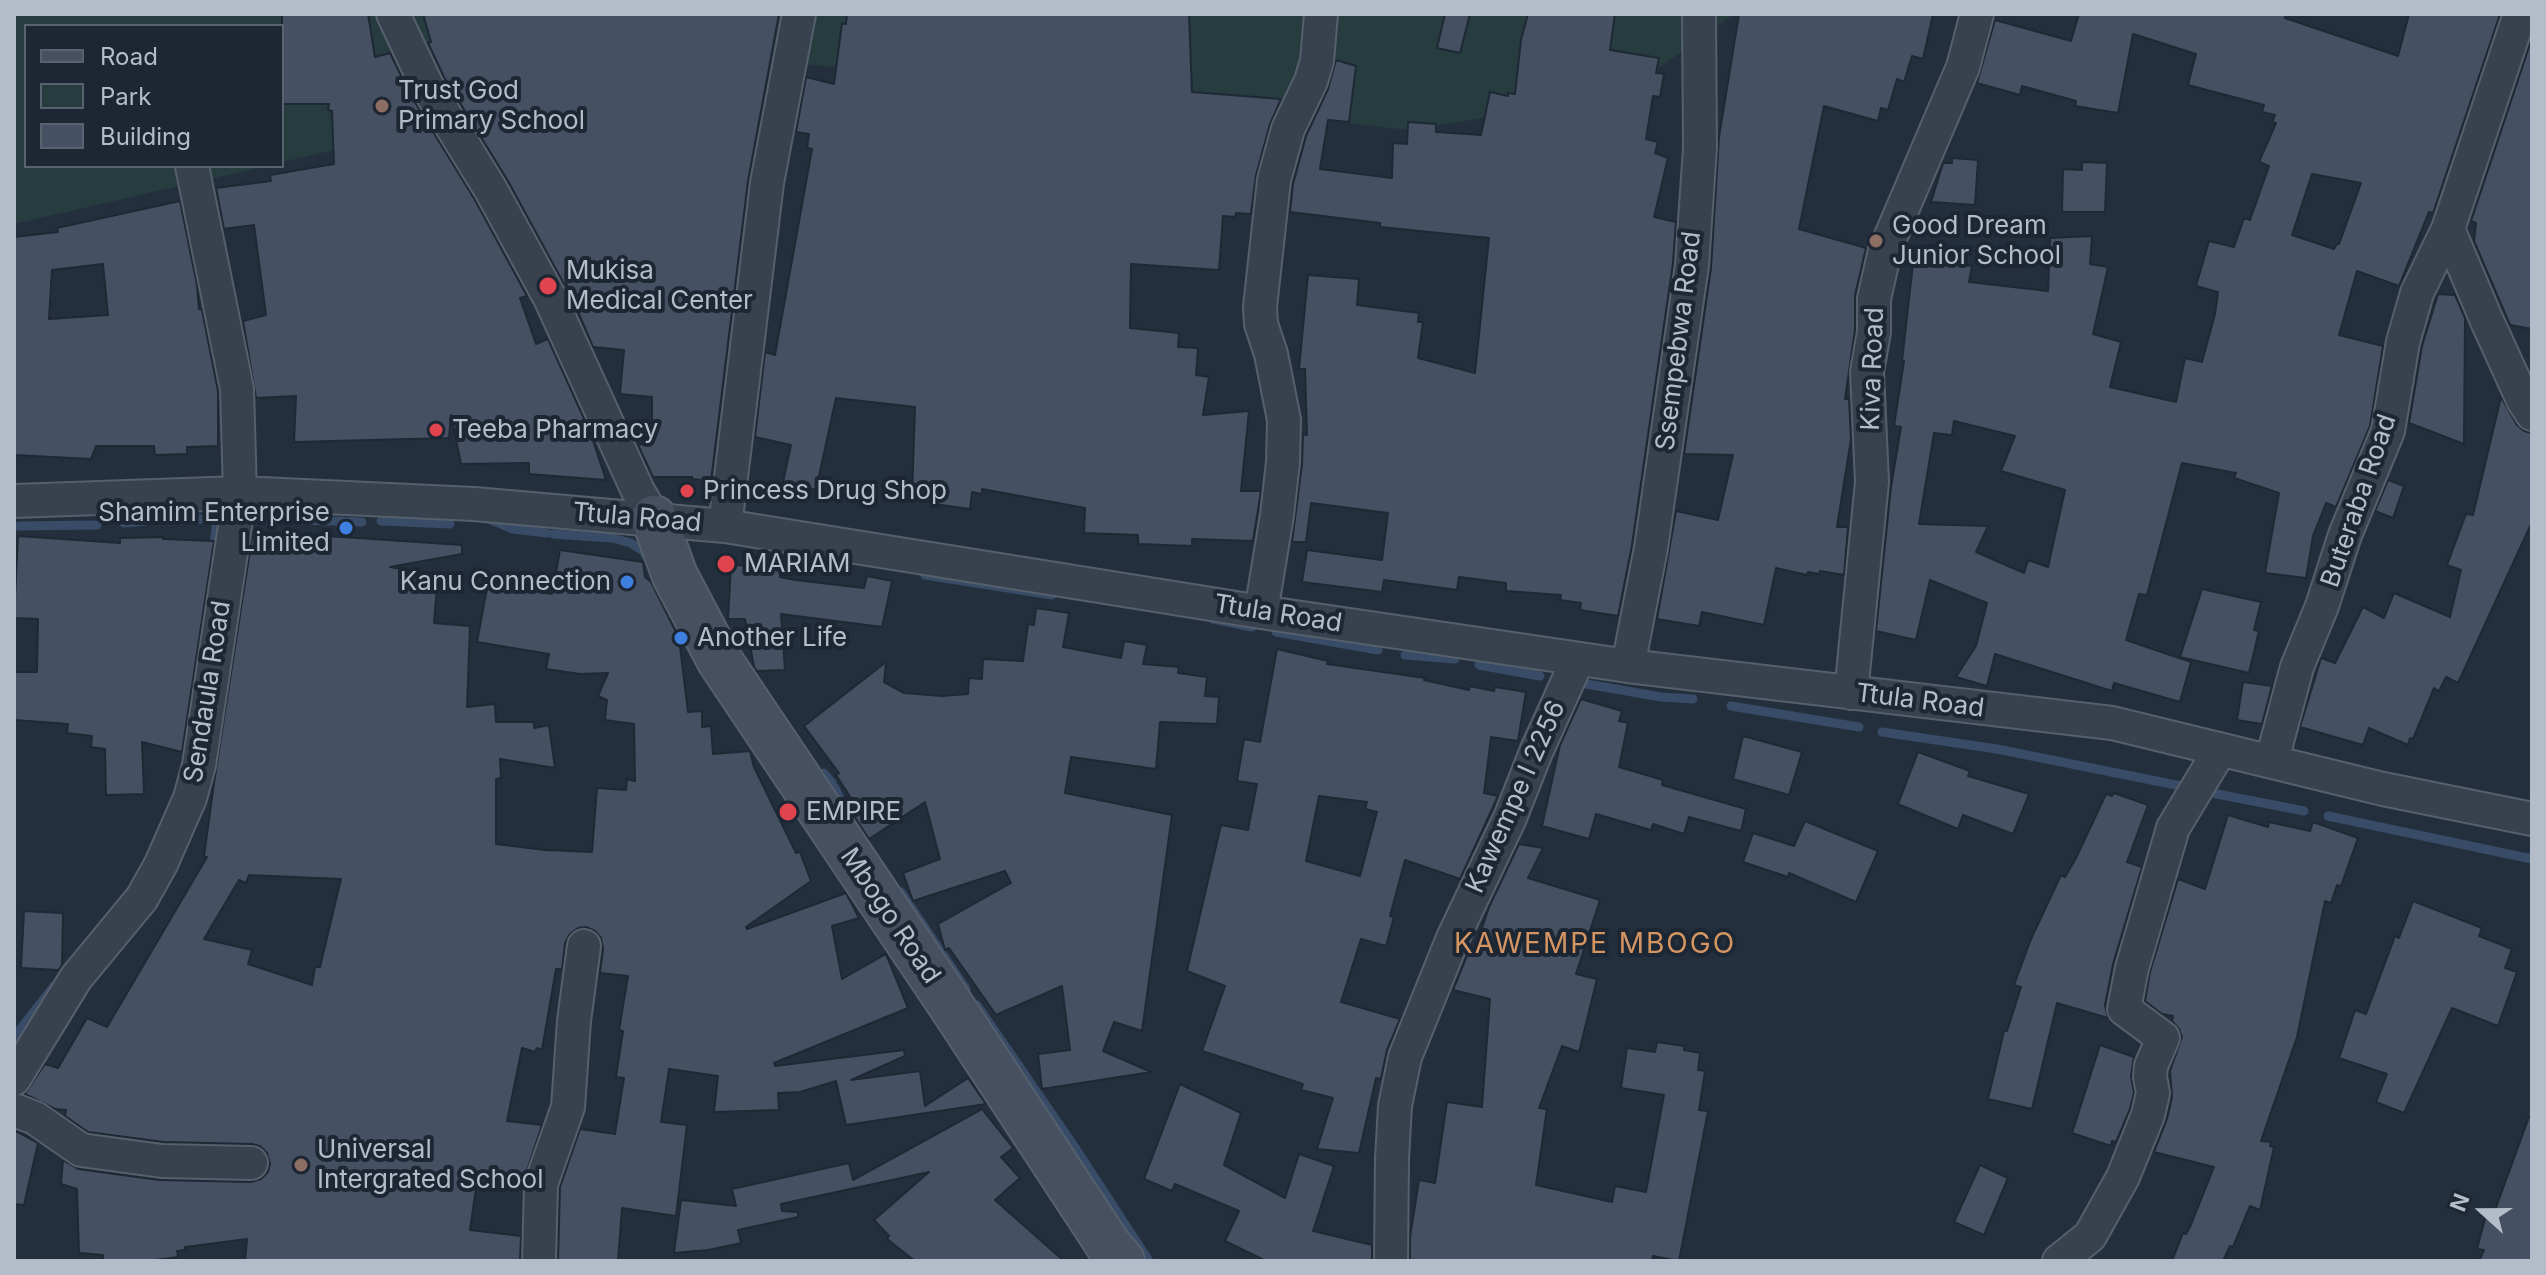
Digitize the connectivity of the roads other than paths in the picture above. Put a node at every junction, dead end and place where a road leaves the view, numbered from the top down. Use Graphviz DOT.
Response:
graph roads {
  1 [pos="393,14"];
  2 [pos="799,14"];
  3 [pos="1321,14"];
  4 [pos="1699,14"];
  5 [pos="1977,14"];
  6 [pos="2520,14"];
  7 [pos="192,168"];
  8 [pos="2448,229"];
  9 [pos="2532,414"];
  10 [pos="240,493"];
  11 [pos="14,501"];
  12 [pos="654,518"];
  13 [pos="725,526"];
  14 [pos="1261,612"];
  15 [pos="1578,659"];
  16 [pos="1628,666"];
  17 [pos="1851,693"];
  18 [pos="2220,750"];
  19 [pos="2272,760"];
  20 [pos="2532,819"];
  21 [pos="584,946"];
  22 [pos="14,1079"];
  23 [pos="14,1110"];
  24 [pos="251,1163"];
  25 [pos="1108,1256"];
  26 [pos="539,1261"];
  27 [pos="1391,1261"];
  28 [pos="2059,1261"];
  1 -- 12 [label="street"];
  2 -- 13 [label="street"];
  3 -- 14 [label="street"];
  4 -- 16 [label="street, Ssempebwa Road"];
  5 -- 17 [label="street, Kiva Road"];
  6 -- 8 [label="street, Buteraba Road"];
  7 -- 10 [label="street, Sendaula Road"];
  8 -- 9 [label="street"];
  8 -- 19 [label="street, Buteraba Road"];
  10 -- 11 [label="street, Ttula Road"];
  10 -- 12 [label="street, Ttula Road"];
  10 -- 22 [label="street, Sendaula Road"];
  12 -- 13 [label="street, Ttula Road"];
  12 -- 25 [label="street, Mbogo Road"];
  13 -- 14 [label="street, Ttula Road"];
  14 -- 15 [label="street, Ttula Road"];
  15 -- 16 [label="street, Ttula Road"];
  15 -- 27 [label="street, Kawempe I 2256"];
  16 -- 17 [label="street, Ttula Road"];
  17 -- 18 [label="street, Ttula Road"];
  18 -- 19 [label="street, Ttula Road"];
  18 -- 28 [label="street"];
  19 -- 20 [label="street, Ttula Road"];
  21 -- 26 [label="street"];
  23 -- 24 [label="street"];
}
